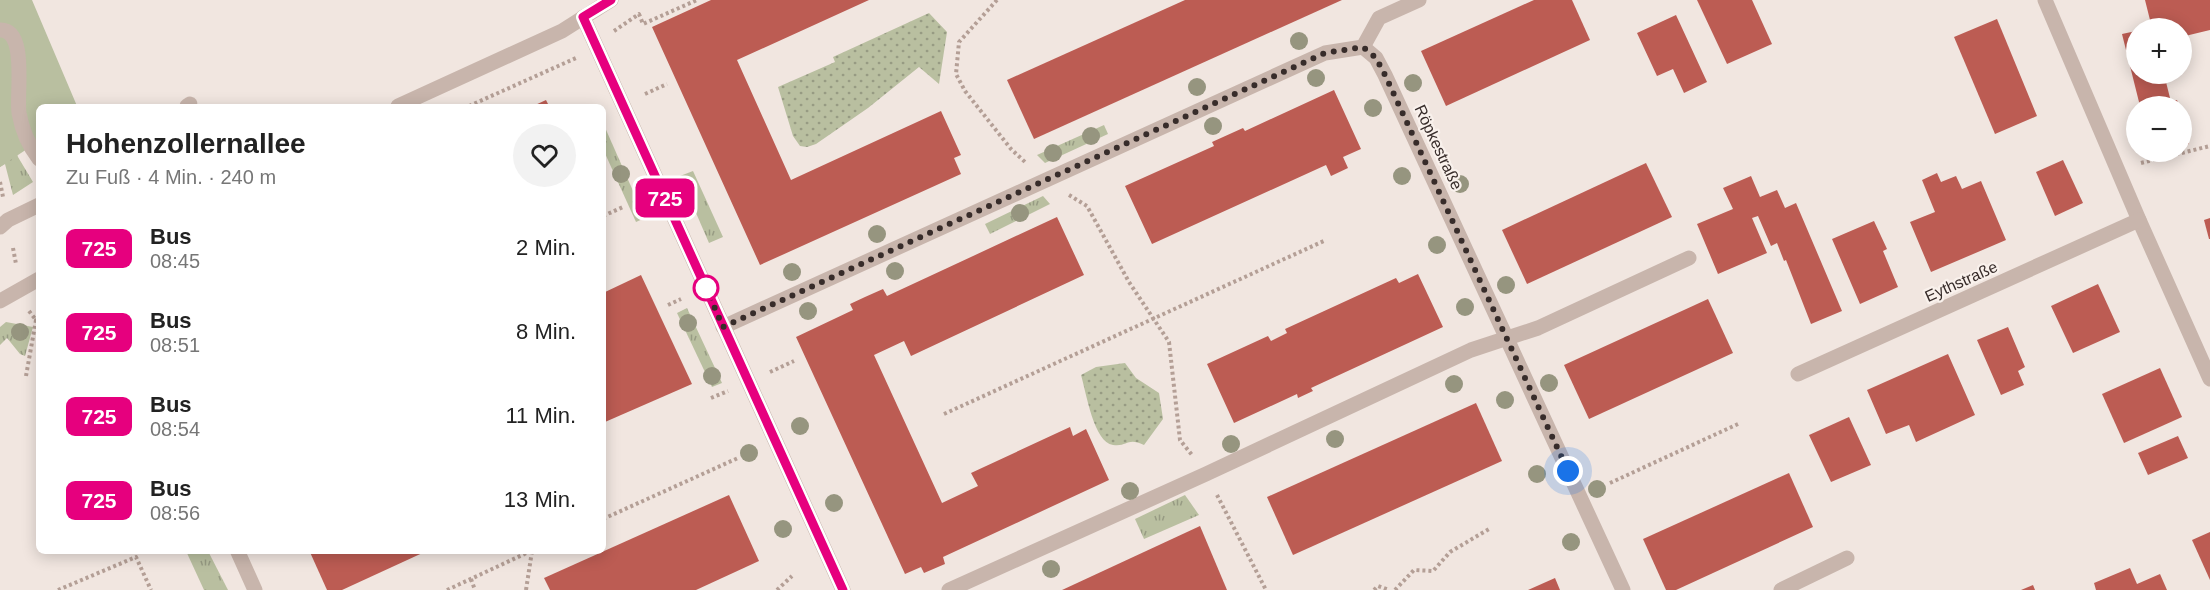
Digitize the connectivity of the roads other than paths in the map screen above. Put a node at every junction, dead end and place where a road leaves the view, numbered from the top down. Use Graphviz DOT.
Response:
graph roads {
  1 [pos="611,0"];
  2 [pos="1419,0"];
  3 [pos="2045,0"];
  4 [pos="583,17"];
  5 [pos="0,30"];
  6 [pos="1363,47"];
  7 [pos="402,104"];
  8 [pos="36,155"];
  9 [pos="36,206"];
  10 [pos="2139,220"];
  11 [pos="0,227"];
  12 [pos="1689,258"];
  13 [pos="36,281"];
  14 [pos="0,301"];
  15 [pos="723,327"];
  16 [pos="1507,338"];
  17 [pos="1798,374"];
  18 [pos="2210,379"];
  19 [pos="239,554"];
  20 [pos="1847,558"];
  21 [pos="255,590"];
  22 [pos="843,590"];
  23 [pos="948,590"];
  24 [pos="1623,590"];
  25 [pos="1781,590"];
  1 -- 4 [label="street"];
  2 -- 6 [label="street"];
  3 -- 10 [label="street"];
  4 -- 7 [label="street"];
  4 -- 15 [label="street"];
  5 -- 8 [label="street"];
  6 -- 15 [label="street"];
  6 -- 16 [label="street, Röpkestraße"];
  9 -- 11 [label="street"];
  10 -- 17 [label="street, Eythstraße"];
  10 -- 18 [label="street"];
  12 -- 16 [label="street"];
  13 -- 14 [label="street"];
  15 -- 22 [label="street"];
  16 -- 23 [label="street"];
  16 -- 24 [label="street, Röpkestraße"];
  19 -- 21 [label="street"];
  20 -- 25 [label="street"];
}
